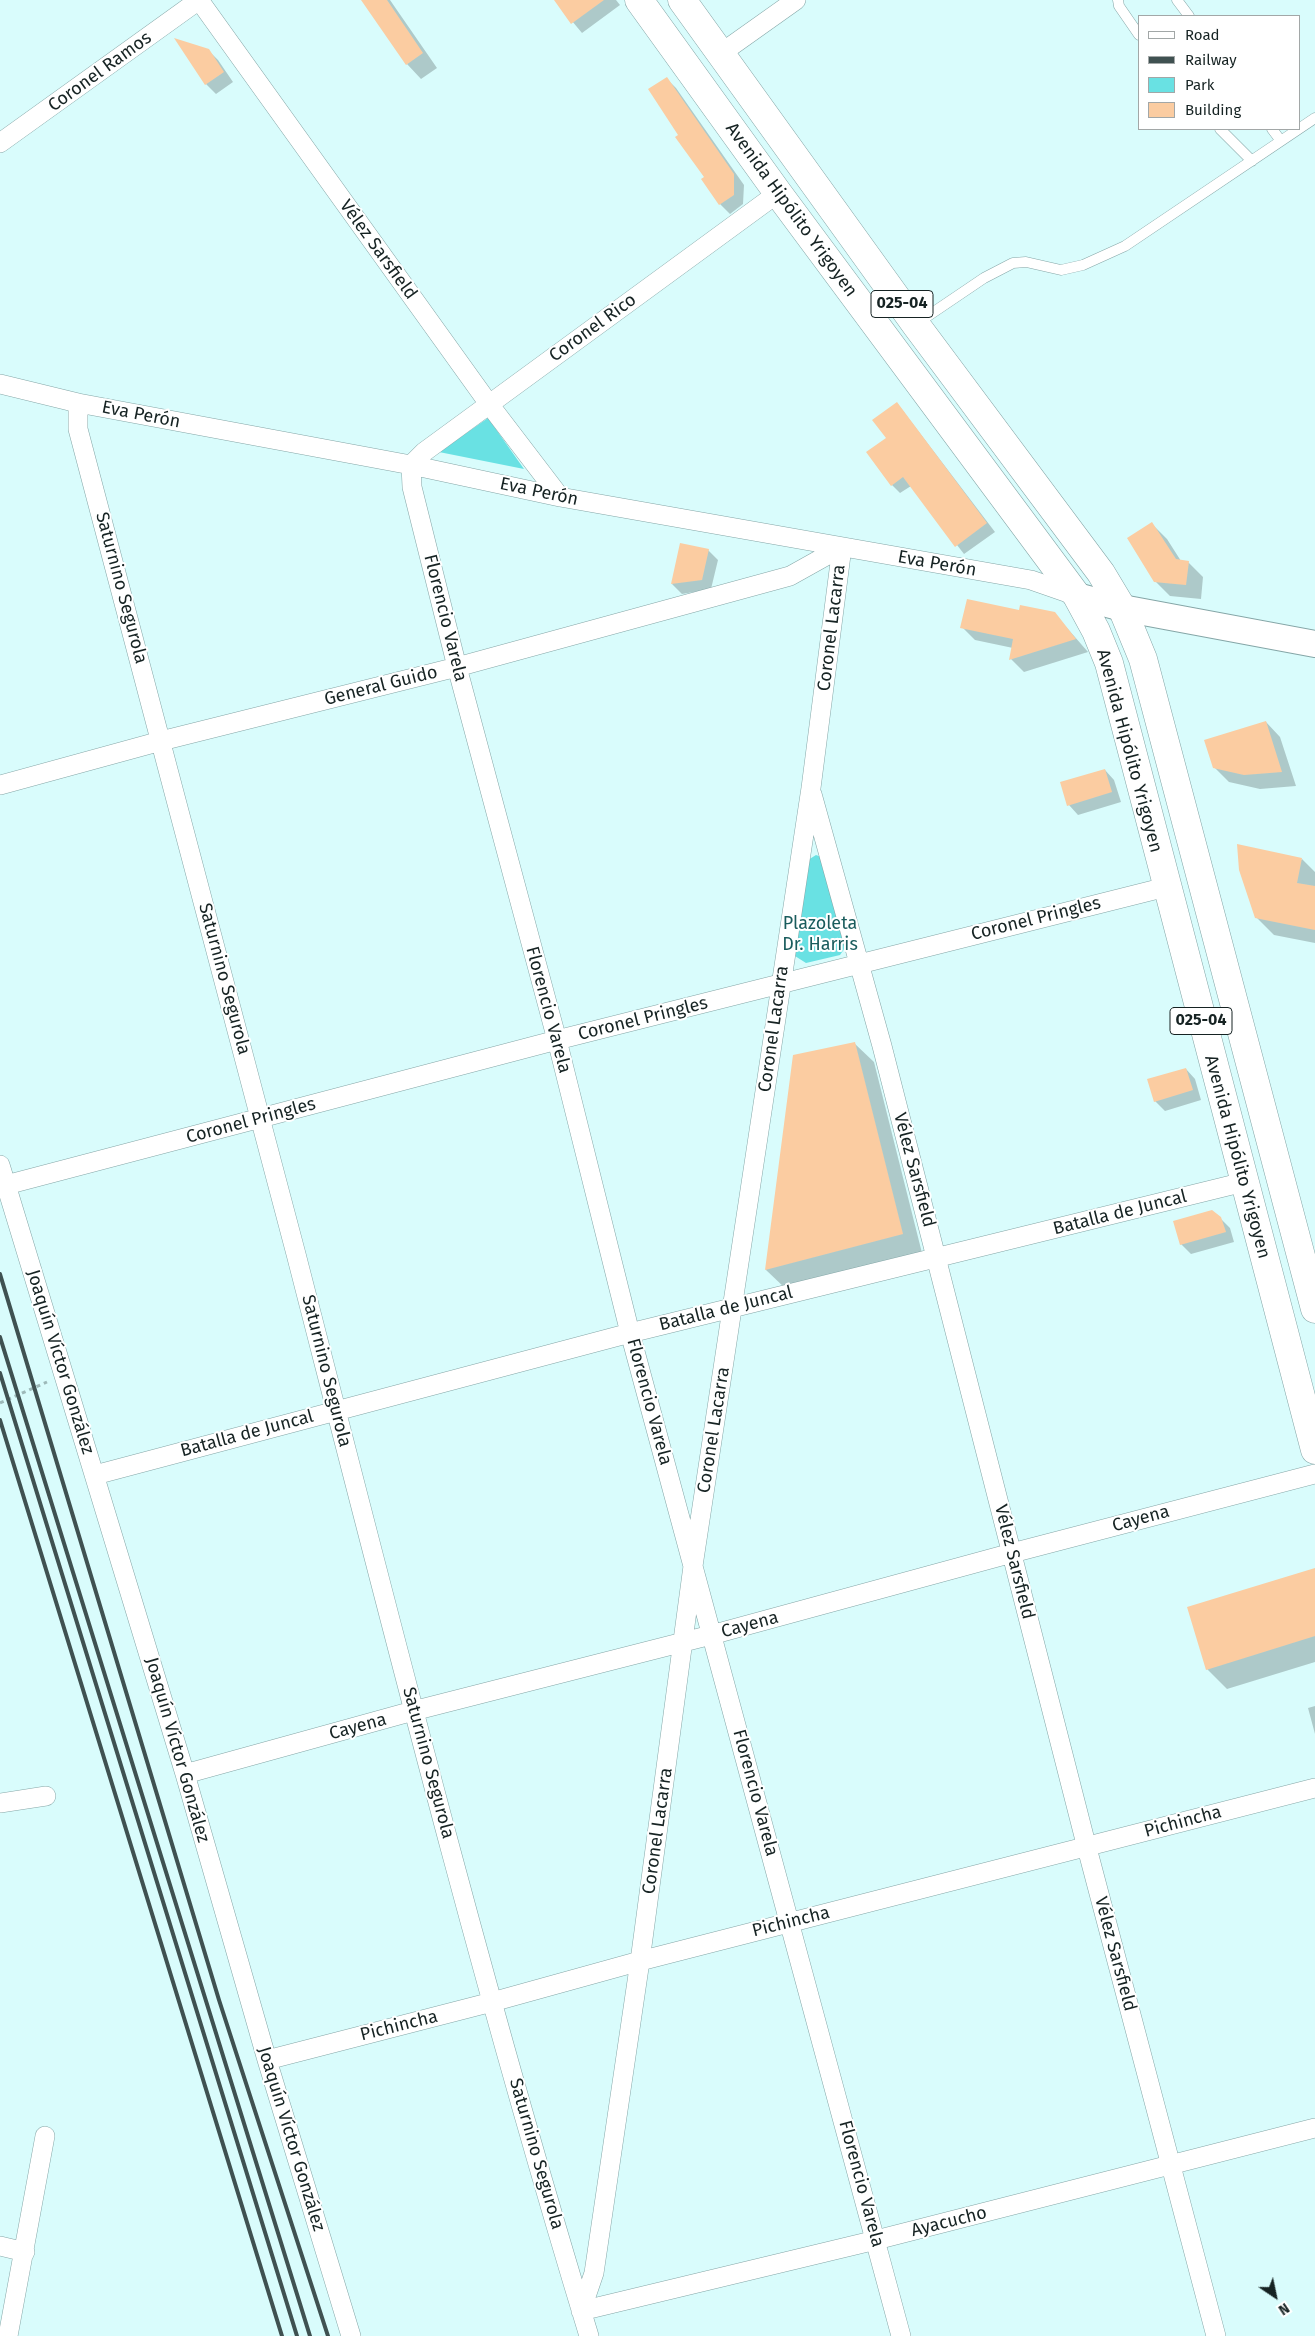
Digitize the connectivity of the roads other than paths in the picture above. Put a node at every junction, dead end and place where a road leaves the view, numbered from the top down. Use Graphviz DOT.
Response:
graph roads {
  1 [pos="199,0"];
  2 [pos="639,0"];
  3 [pos="682,0"];
  4 [pos="796,0"];
  5 [pos="1118,0"];
  6 [pos="1177,0"];
  7 [pos="1188,15"];
  8 [pos="1138,34"];
  9 [pos="720,54"];
  10 [pos="1315,118"];
  11 [pos="1300,128"];
  12 [pos="1221,130"];
  13 [pos="1273,130"];
  14 [pos="1297,130"];
  15 [pos="1281,141"];
  16 [pos="0,143"];
  17 [pos="1252,161"];
  18 [pos="778,193"];
  19 [pos="916,325"];
  20 [pos="0,384"];
  21 [pos="78,403"];
  22 [pos="489,404"];
  23 [pos="411,465"];
  24 [pos="560,497"];
  25 [pos="842,547"];
  26 [pos="1077,596"];
  27 [pos="1122,608"];
  28 [pos="1315,644"];
  29 [pos="458,667"];
  30 [pos="161,741"];
  31 [pos="0,784"];
  32 [pos="811,788"];
  33 [pos="1166,887"];
  34 [pos="859,963"];
  35 [pos="781,984"];
  36 [pos="557,1040"];
  37 [pos="261,1118"];
  38 [pos="0,1166"];
  39 [pos="1244,1182"];
  40 [pos="6,1185"];
  41 [pos="937,1258"];
  42 [pos="734,1307"];
  43 [pos="1315,1309"];
  44 [pos="630,1333"];
  45 [pos="336,1410"];
  46 [pos="1315,1450"];
  47 [pos="1315,1474"];
  48 [pos="95,1475"];
  49 [pos="1012,1553"];
  50 [pos="693,1566"];
  51 [pos="711,1635"];
  52 [pos="684,1642"];
  53 [pos="413,1711"];
  54 [pos="185,1774"];
  55 [pos="1315,1788"];
  56 [pos="46,1796"];
  57 [pos="0,1803"];
  58 [pos="1086,1848"];
  59 [pos="790,1922"];
  60 [pos="640,1961"];
  61 [pos="492,2002"];
  62 [pos="267,2060"];
  63 [pos="1315,2128"];
  64 [pos="45,2136"];
  65 [pos="1172,2165"];
  66 [pos="876,2240"];
  67 [pos="0,2246"];
  68 [pos="25,2252"];
  69 [pos="581,2311"];
  70 [pos="8,2336"];
  71 [pos="351,2336"];
  72 [pos="589,2336"];
  73 [pos="901,2336"];
  74 [pos="1216,2336"];
  1 -- 16 [label="street, Coronel Ramos"];
  1 -- 22 [label="street, Vélez Sarsfield"];
  2 -- 18 [label="main road, Avenida Hipólito Yrigoyen / 025-04"];
  3 -- 9 [label="main road, Avenida Hipólito Yrigoyen / 025-04"];
  4 -- 9 [label="street"];
  5 -- 8 [label="lane"];
  6 -- 7 [label="lane"];
  9 -- 19 [label="main road, Avenida Hipólito Yrigoyen / 025-04"];
  10 -- 11 [label="lane"];
  12 -- 17 [label="lane"];
  13 -- 15 [label="lane"];
  14 -- 15 [label="lane"];
  15 -- 17 [label="lane"];
  17 -- 19 [label="lane"];
  18 -- 22 [label="street, Coronel Rico"];
  18 -- 26 [label="main road, Avenida Hipólito Yrigoyen / 025-04"];
  19 -- 27 [label="main road, Avenida Hipólito Yrigoyen / 025-04"];
  20 -- 21 [label="street, Eva Perón"];
  21 -- 23 [label="street, Eva Perón"];
  21 -- 30 [label="street, Saturnino Segurola"];
  22 -- 23 [label="street, Coronel Rico"];
  22 -- 24 [label="street, Vélez Sarsfield"];
  23 -- 24 [label="street, Eva Perón"];
  23 -- 29 [label="street, Florencio Varela"];
  24 -- 25 [label="street, Eva Perón"];
  25 -- 26 [label="street, Eva Perón"];
  25 -- 29 [label="street, General Guido"];
  25 -- 32 [label="street, Coronel Lacarra"];
  26 -- 27 [label="street"];
  26 -- 33 [label="main road, Avenida Hipólito Yrigoyen / 025-04"];
  27 -- 28 [label="street"];
  27 -- 43 [label="main road, Avenida Hipólito Yrigoyen / 025-04"];
  29 -- 30 [label="street, General Guido"];
  29 -- 36 [label="street, Florencio Varela"];
  30 -- 31 [label="street, General Guido"];
  30 -- 37 [label="street, Saturnino Segurola"];
  32 -- 34 [label="street, Vélez Sarsfield"];
  32 -- 35 [label="street, Coronel Lacarra"];
  33 -- 34 [label="street, Coronel Pringles"];
  33 -- 39 [label="main road, Avenida Hipólito Yrigoyen / 025-04"];
  34 -- 35 [label="street, Coronel Pringles"];
  34 -- 41 [label="street, Vélez Sarsfield"];
  35 -- 36 [label="street, Coronel Pringles"];
  35 -- 42 [label="street, Coronel Lacarra"];
  36 -- 37 [label="street, Coronel Pringles"];
  36 -- 44 [label="street, Florencio Varela"];
  37 -- 40 [label="street, Coronel Pringles"];
  37 -- 45 [label="street, Saturnino Segurola"];
  38 -- 40 [label="street, Joaquín Víctor González"];
  39 -- 41 [label="street, Batalla de Juncal"];
  39 -- 46 [label="main road, Avenida Hipólito Yrigoyen / 025-04"];
  40 -- 48 [label="street, Joaquín Víctor González"];
  41 -- 42 [label="street, Batalla de Juncal"];
  41 -- 49 [label="street, Vélez Sarsfield"];
  42 -- 44 [label="street, Batalla de Juncal"];
  42 -- 50 [label="street, Coronel Lacarra"];
  44 -- 45 [label="street, Batalla de Juncal"];
  44 -- 50 [label="street, Florencio Varela"];
  45 -- 48 [label="street, Batalla de Juncal"];
  45 -- 53 [label="street, Saturnino Segurola"];
  47 -- 49 [label="street, Cayena"];
  48 -- 54 [label="street, Joaquín Víctor González"];
  49 -- 51 [label="street, Cayena"];
  49 -- 58 [label="street, Vélez Sarsfield"];
  50 -- 51 [label="street, Florencio Varela"];
  50 -- 52 [label="street, Coronel Lacarra"];
  51 -- 52 [label="street, Cayena"];
  51 -- 59 [label="street, Florencio Varela"];
  52 -- 53 [label="street, Cayena"];
  52 -- 60 [label="street, Coronel Lacarra"];
  53 -- 54 [label="street, Cayena"];
  53 -- 61 [label="street, Saturnino Segurola"];
  54 -- 62 [label="street, Joaquín Víctor González"];
  55 -- 58 [label="street, Pichincha"];
  56 -- 57 [label="street"];
  58 -- 59 [label="street, Pichincha"];
  58 -- 65 [label="street, Vélez Sarsfield"];
  59 -- 60 [label="street, Pichincha"];
  59 -- 66 [label="street, Florencio Varela"];
  60 -- 61 [label="street, Pichincha"];
  60 -- 69 [label="street, Coronel Lacarra"];
  61 -- 62 [label="street, Pichincha"];
  61 -- 69 [label="street, Saturnino Segurola"];
  62 -- 71 [label="street, Joaquín Víctor González"];
  63 -- 65 [label="street, Ayacucho"];
  64 -- 68 [label="street"];
  65 -- 66 [label="street, Ayacucho"];
  65 -- 74 [label="street, Vélez Sarsfield"];
  66 -- 69 [label="street, Ayacucho"];
  66 -- 73 [label="street, Florencio Varela"];
  67 -- 68 [label="street"];
  68 -- 70 [label="street"];
  69 -- 72 [label="street, Saturnino Segurola"];
}
